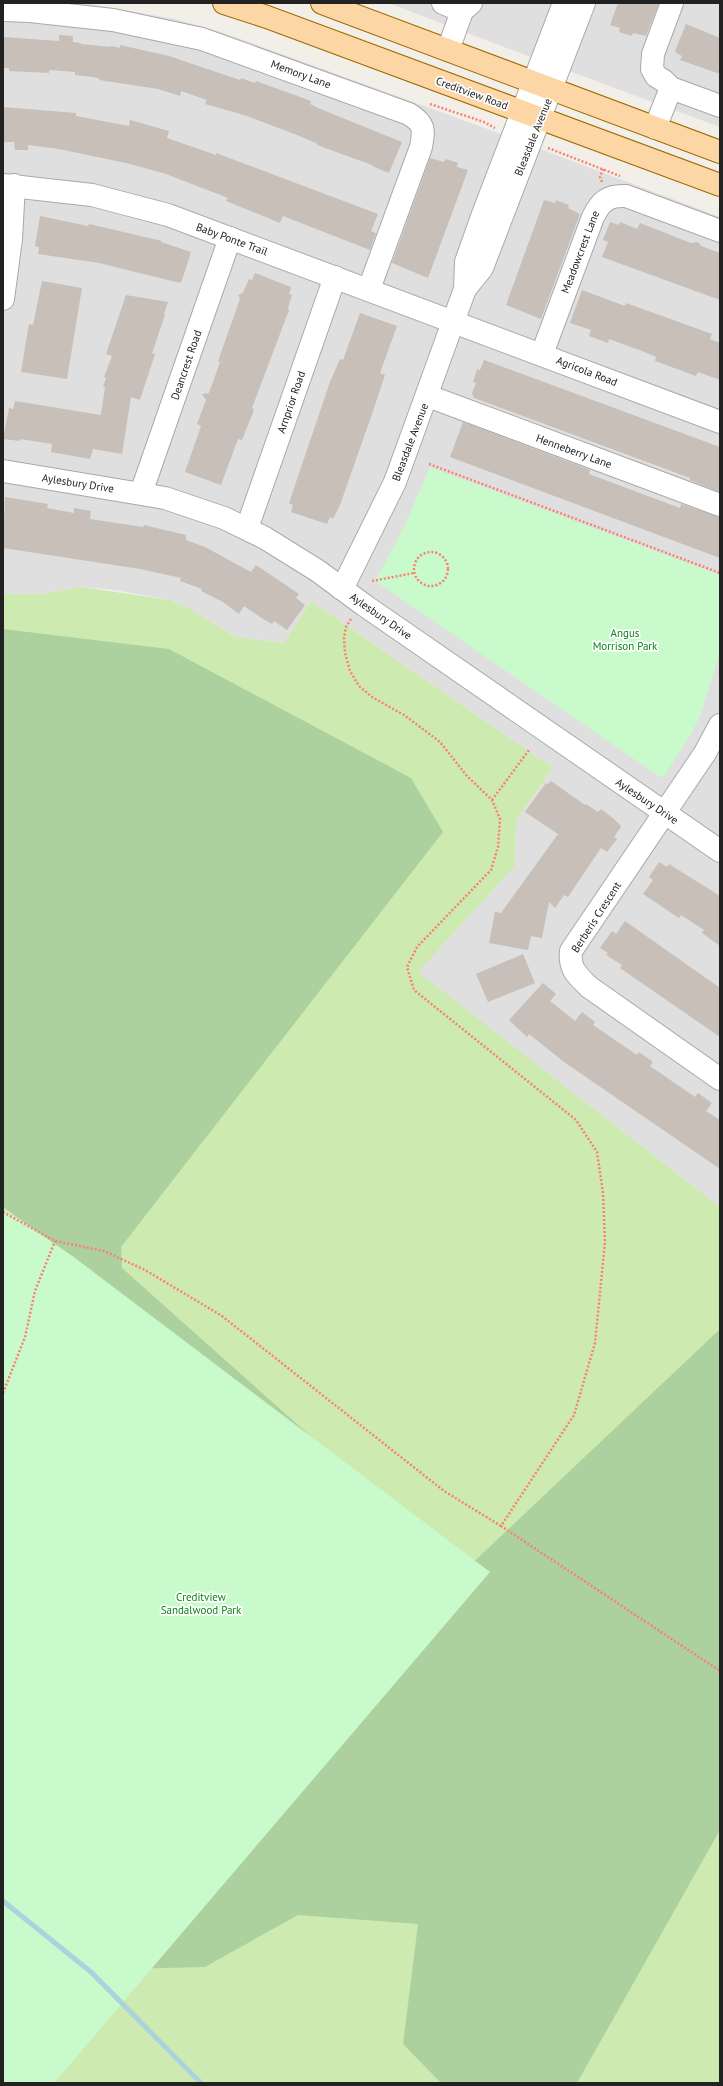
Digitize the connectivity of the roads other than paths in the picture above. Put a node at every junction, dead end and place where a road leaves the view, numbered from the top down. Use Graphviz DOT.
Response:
graph roads {
  1 [pos="224,3"];
  2 [pos="322,3"];
  3 [pos="564,3"];
  4 [pos="584,3"];
  5 [pos="672,3"];
  6 [pos="458,6"];
  7 [pos="3,10"];
  8 [pos="448,50"];
  9 [pos="543,85"];
  10 [pos="671,88"];
  11 [pos="720,106"];
  12 [pos="531,115"];
  13 [pos="655,128"];
  14 [pos="720,152"];
  15 [pos="8,185"];
  16 [pos="720,185"];
  17 [pos="720,231"];
  18 [pos="230,238"];
  19 [pos="335,277"];
  20 [pos="368,290"];
  21 [pos="3,299"];
  22 [pos="454,322"];
  23 [pos="542,354"];
  24 [pos="428,396"];
  25 [pos="720,422"];
  26 [pos="3,471"];
  27 [pos="141,493"];
  28 [pos="720,505"];
  29 [pos="247,528"];
  30 [pos="342,589"];
  31 [pos="720,725"];
  32 [pos="665,813"];
  33 [pos="720,851"];
  34 [pos="720,1079"];
  1 -- 12 [label="main road, Creditview Road"];
  2 -- 8 [label="main road"];
  3 -- 9 [label="street, Bleasdale Avenue"];
  4 -- 9 [label="street, Bleasdale Avenue"];
  5 -- 10 [label="street"];
  6 -- 8 [label="street"];
  7 -- 20 [label="street, Memory Lane"];
  8 -- 9 [label="main road"];
  9 -- 12 [label="street, Bleasdale Avenue"];
  9 -- 13 [label="main road"];
  10 -- 11 [label="street"];
  10 -- 13 [label="street"];
  12 -- 16 [label="main road, Creditview Road"];
  12 -- 22 [label="street, Bleasdale Avenue"];
  13 -- 14 [label="main road"];
  15 -- 18 [label="street, Baby Ponte Trail"];
  15 -- 21 [label="street"];
  17 -- 23 [label="street, Meadowcrest Lane"];
  18 -- 19 [label="street, Baby Ponte Trail"];
  18 -- 27 [label="street, Deancrest Road"];
  19 -- 20 [label="street, Baby Ponte Trail"];
  19 -- 29 [label="street, Arnprior Road"];
  20 -- 22 [label="street, Baby Ponte Trail"];
  22 -- 23 [label="street, Agricola Road"];
  22 -- 24 [label="street, Bleasdale Avenue"];
  23 -- 25 [label="street, Agricola Road"];
  24 -- 28 [label="street, Henneberry Lane"];
  24 -- 30 [label="street, Bleasdale Avenue"];
  26 -- 27 [label="street, Aylesbury Drive"];
  27 -- 29 [label="street, Aylesbury Drive"];
  29 -- 30 [label="street, Aylesbury Drive"];
  30 -- 32 [label="street, Aylesbury Drive"];
  31 -- 32 [label="street, Berberis Crescent"];
  32 -- 33 [label="street, Aylesbury Drive"];
  32 -- 34 [label="street, Berberis Crescent"];
}
